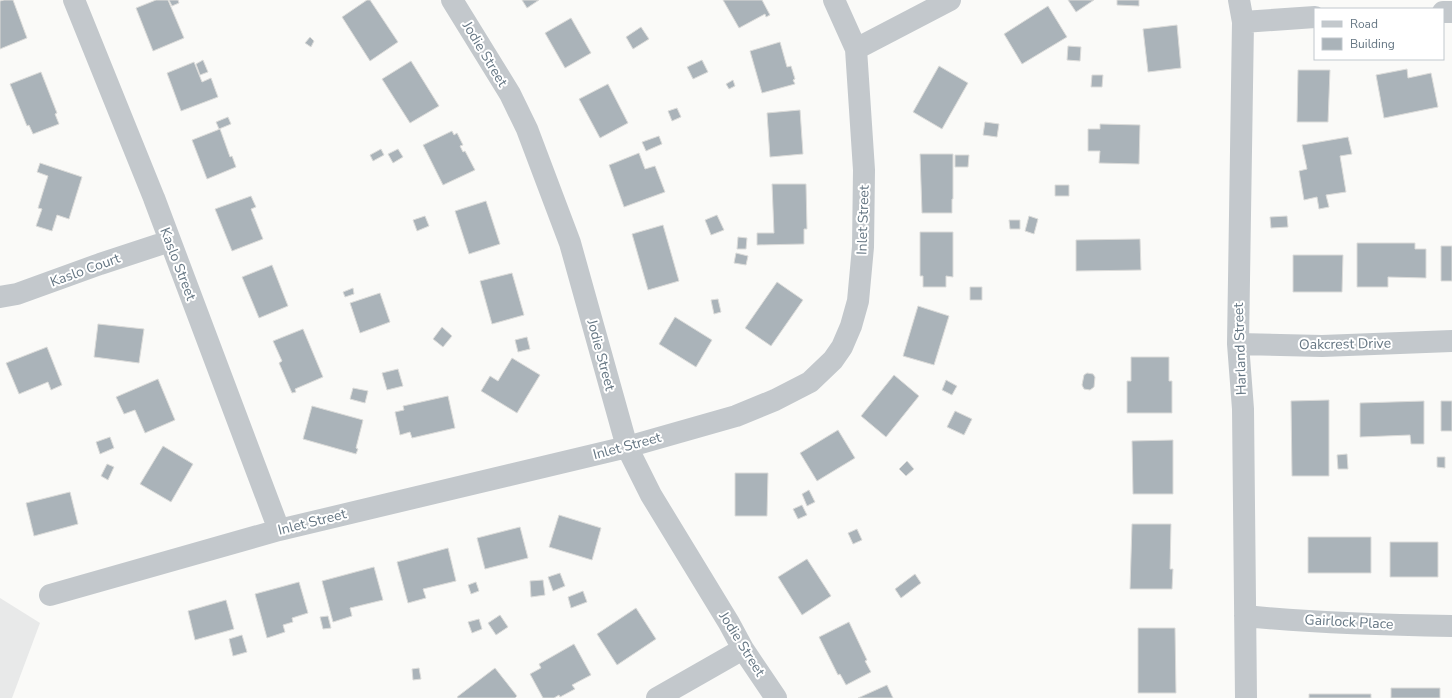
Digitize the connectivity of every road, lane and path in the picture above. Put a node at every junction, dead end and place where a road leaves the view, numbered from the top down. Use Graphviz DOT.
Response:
graph roads {
  1 [pos="74,0"];
  2 [pos="452,0"];
  3 [pos="834,0"];
  4 [pos="950,0"];
  5 [pos="1239,0"];
  6 [pos="1314,17"];
  7 [pos="1243,22"];
  8 [pos="856,49"];
  9 [pos="170,241"];
  10 [pos="0,297"];
  11 [pos="1452,341"];
  12 [pos="1238,344"];
  13 [pos="627,447"];
  14 [pos="279,530"];
  15 [pos="50,595"];
  16 [pos="1245,616"];
  17 [pos="1452,626"];
  18 [pos="743,649"];
  19 [pos="657,698"];
  20 [pos="776,698"];
  21 [pos="1246,698"];
  1 -- 9 [label="street, Kaslo Street"];
  2 -- 13 [label="street, Jodie Street"];
  3 -- 8 [label="street, Inlet Street"];
  4 -- 8 [label="street"];
  5 -- 7 [label="street, Harland Street"];
  6 -- 7 [label="street"];
  7 -- 12 [label="street, Harland Street"];
  8 -- 13 [label="street, Inlet Street"];
  9 -- 10 [label="street, Kaslo Court"];
  9 -- 14 [label="street, Kaslo Street"];
  11 -- 12 [label="street, Oakcrest Drive"];
  12 -- 16 [label="street, Harland Street"];
  13 -- 14 [label="street, Inlet Street"];
  13 -- 18 [label="street, Jodie Street"];
  14 -- 15 [label="street, Inlet Street"];
  16 -- 17 [label="street, Gairlock Place"];
  16 -- 21 [label="street, Harland Street"];
  18 -- 19 [label="street"];
  18 -- 20 [label="street, Jodie Street"];
}
